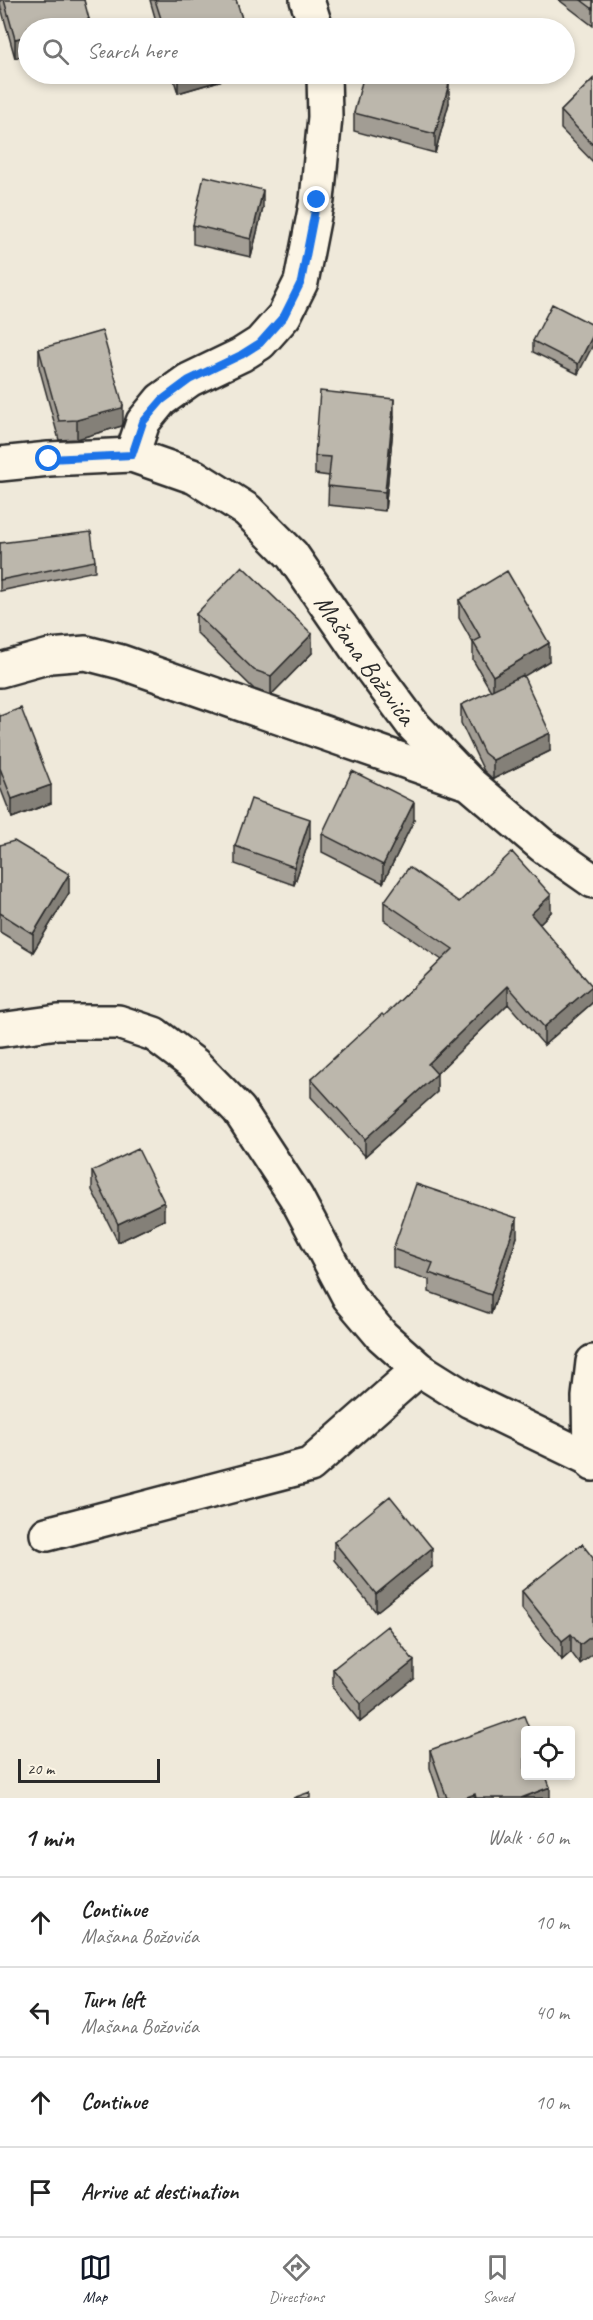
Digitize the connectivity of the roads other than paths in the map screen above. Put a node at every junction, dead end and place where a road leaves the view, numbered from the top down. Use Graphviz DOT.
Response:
graph roads {
  1 [pos="307,0"];
  2 [pos="313,18"];
  3 [pos="324,84"];
  4 [pos="132,455"];
  5 [pos="0,465"];
  6 [pos="0,670"];
  7 [pos="469,783"];
  8 [pos="593,881"];
  9 [pos="0,1030"];
  10 [pos="593,1362"];
  11 [pos="419,1369"];
  12 [pos="592,1462"];
  13 [pos="47,1534"];
  1 -- 2 [label="street"];
  3 -- 4 [label="street"];
  4 -- 5 [label="street, Mašana Božovića"];
  4 -- 7 [label="street, Mašana Božovića"];
  6 -- 7 [label="street"];
  7 -- 8 [label="street, Mašana Božovića"];
  9 -- 11 [label="street"];
  10 -- 12 [label="street"];
  11 -- 12 [label="street"];
  11 -- 13 [label="street"];
}
